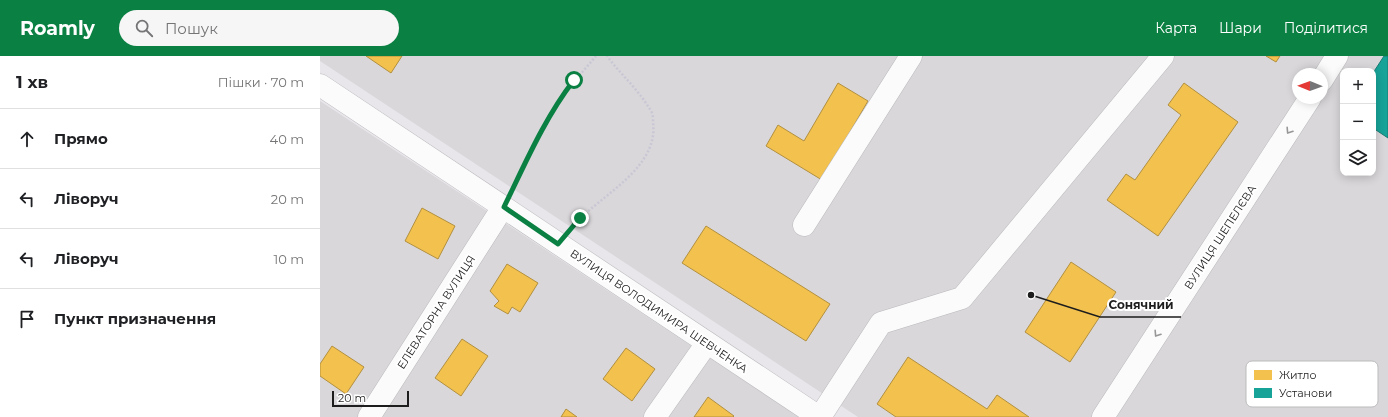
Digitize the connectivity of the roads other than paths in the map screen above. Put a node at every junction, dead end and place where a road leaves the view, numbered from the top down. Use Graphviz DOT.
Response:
graph roads {
  1 [pos="911,56"];
  2 [pos="1163,56"];
  3 [pos="1337,56"];
  4 [pos="1328,70"];
  5 [pos="320,86"];
  6 [pos="1306,104"];
  7 [pos="504,207"];
  8 [pos="804,224"];
  9 [pos="707,342"];
  10 [pos="369,417"];
  11 [pos="655,417"];
  12 [pos="819,417"];
  13 [pos="1104,417"];
  1 -- 8 [label="street"];
  2 -- 12 [label="street"];
  3 -- 4 [label="street"];
  5 -- 7 [label="street, ВУЛИЦЯ ВОЛОДИМИРА ШЕВЧЕНКА"];
  6 -- 13 [label="street, ВУЛИЦЯ ШЕПЕЛЄВА, one-way"];
  7 -- 9 [label="street, ВУЛИЦЯ ВОЛОДИМИРА ШЕВЧЕНКА"];
  7 -- 10 [label="street, ЕЛЕВАТОРНА ВУЛИЦЯ"];
  9 -- 11 [label="street"];
  9 -- 12 [label="street, ВУЛИЦЯ ВОЛОДИМИРА ШЕВЧЕНКА"];
}
